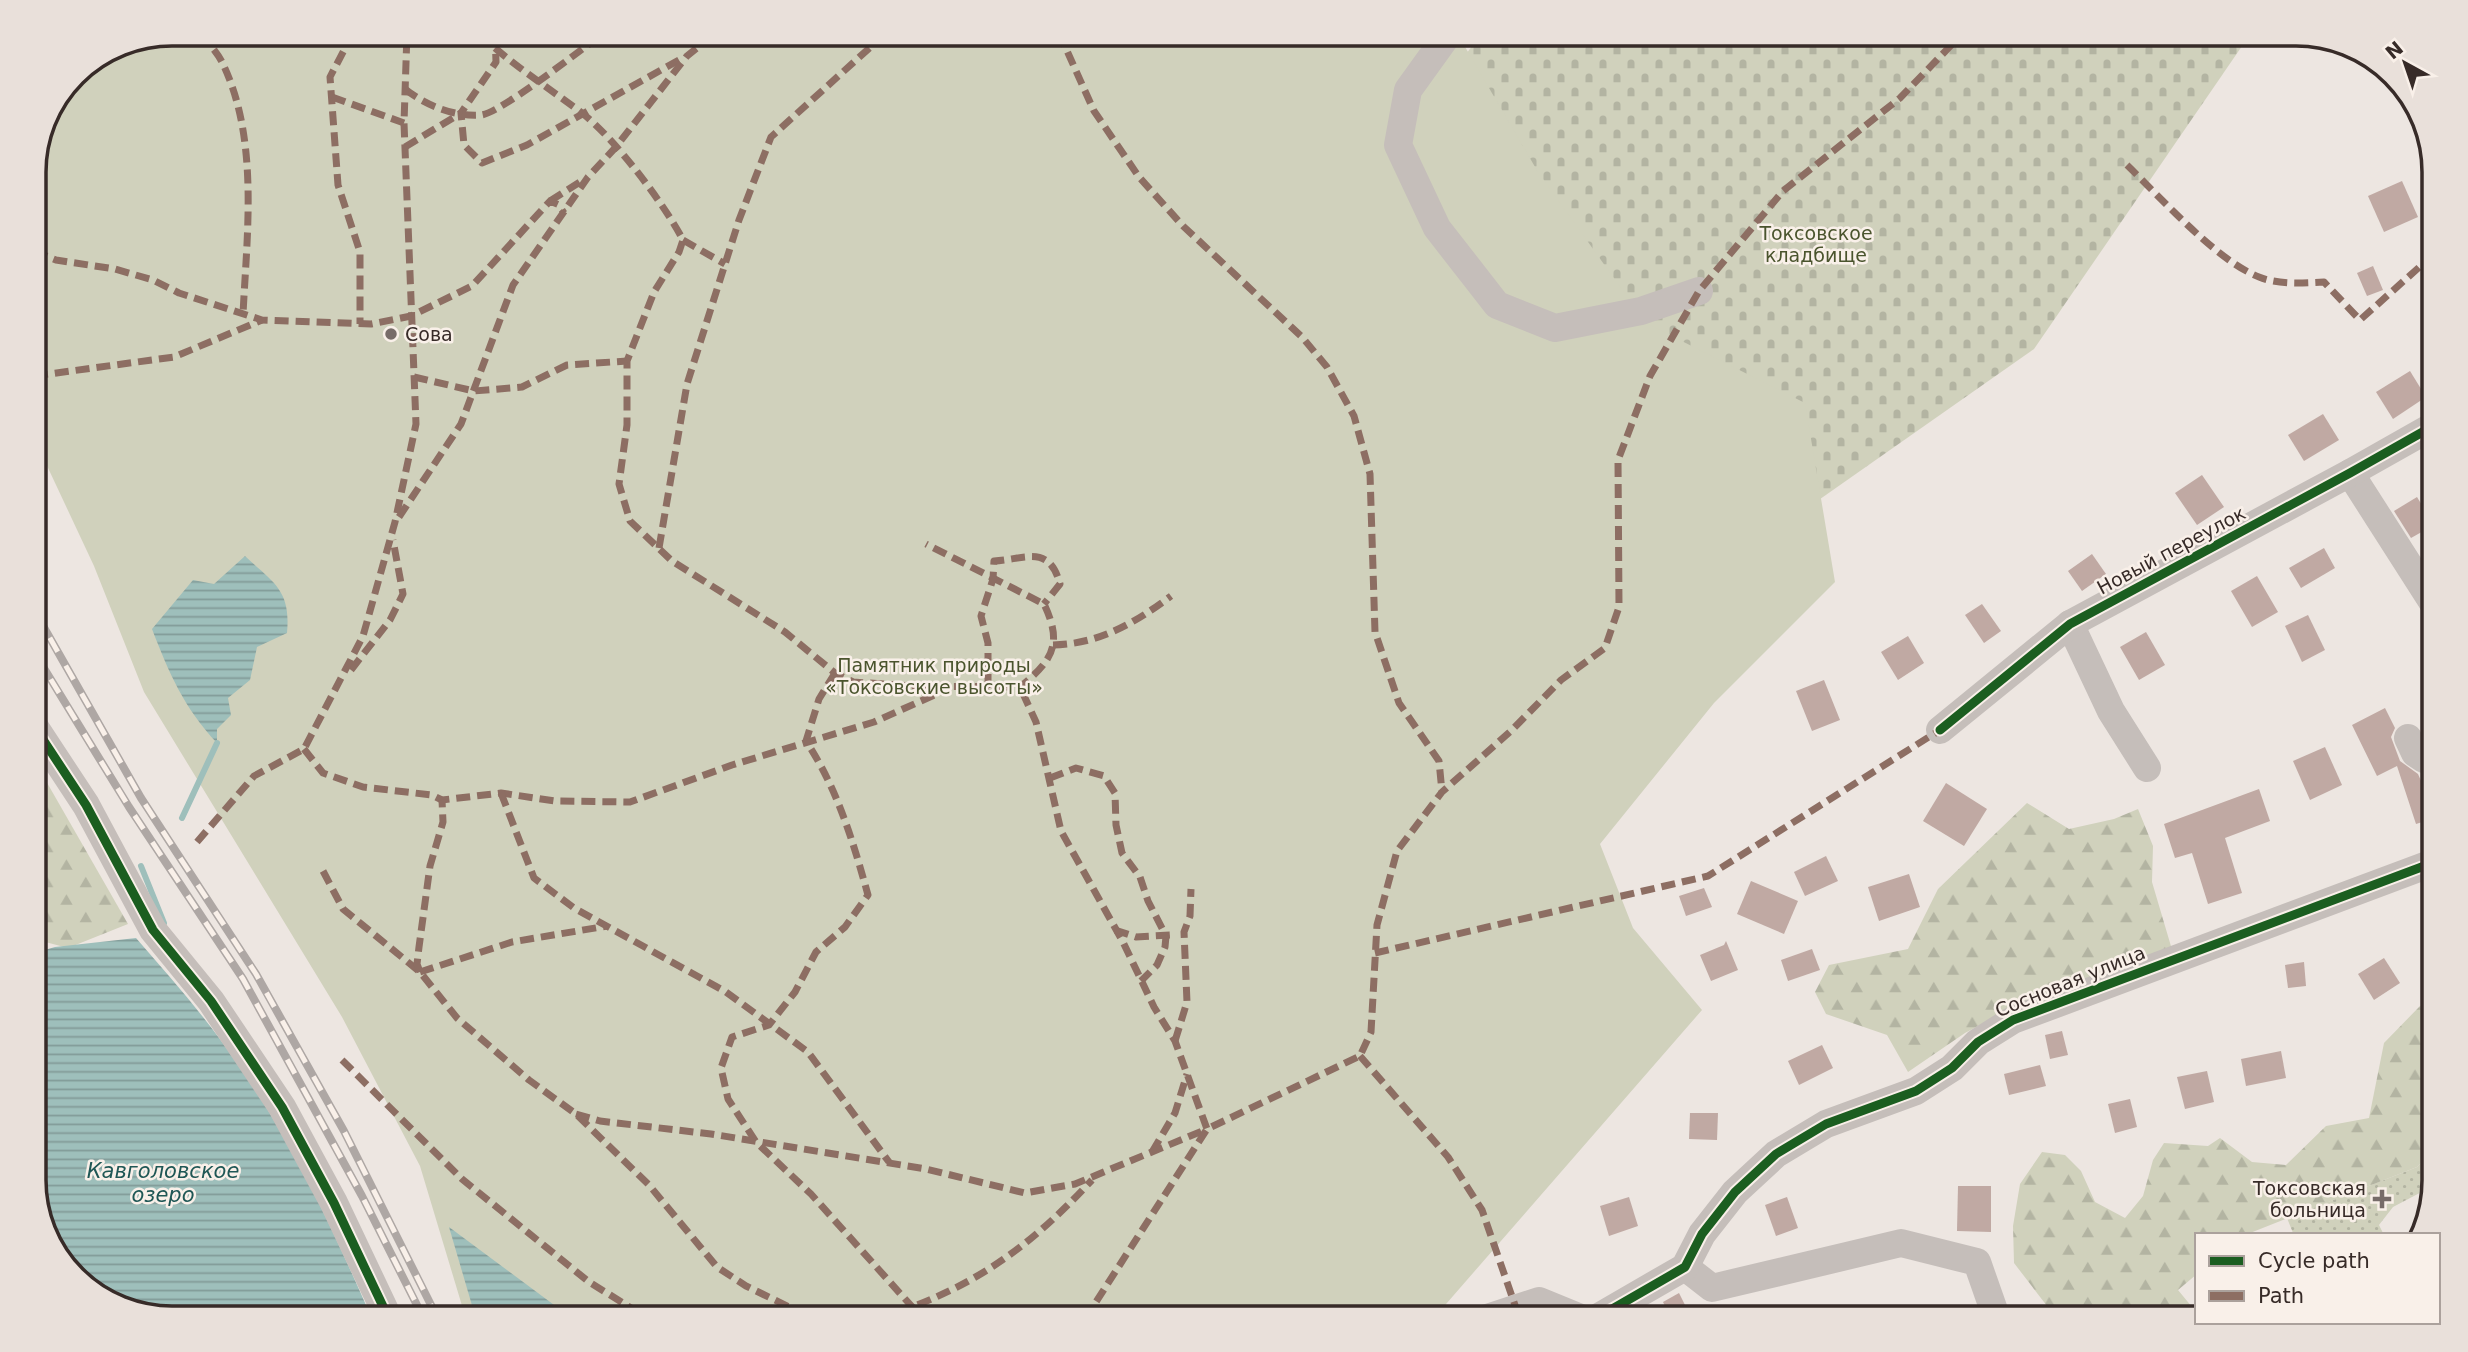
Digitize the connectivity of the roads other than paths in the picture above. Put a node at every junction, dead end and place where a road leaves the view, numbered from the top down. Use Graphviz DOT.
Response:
graph roads {
  1 [pos="1440,46"];
  2 [pos="1699,291"];
  3 [pos="2422,432"];
  4 [pos="2350,474"];
  5 [pos="2422,586"];
  6 [pos="2070,624"];
  7 [pos="1940,730"];
  8 [pos="2408,738"];
  9 [pos="46,744"];
  10 [pos="2422,758"];
  11 [pos="2147,768"];
  12 [pos="2422,867"];
  13 [pos="1685,1268"];
  14 [pos="382,1306"];
  15 [pos="1524,1306"];
  16 [pos="1551,1306"];
  17 [pos="1618,1306"];
  18 [pos="1992,1306"];
  1 -- 2 [label="street"];
  3 -- 4 [label="street, Новый переулок"];
  4 -- 5 [label="street"];
  4 -- 6 [label="street, Новый переулок"];
  6 -- 7 [label="street, Новый переулок"];
  6 -- 11 [label="street"];
  8 -- 10 [label="street"];
  9 -- 14 [label="street"];
  12 -- 13 [label="street, Сосновая улица"];
  13 -- 17 [label="street"];
  13 -- 18 [label="street"];
  15 -- 16 [label="street"];
}
